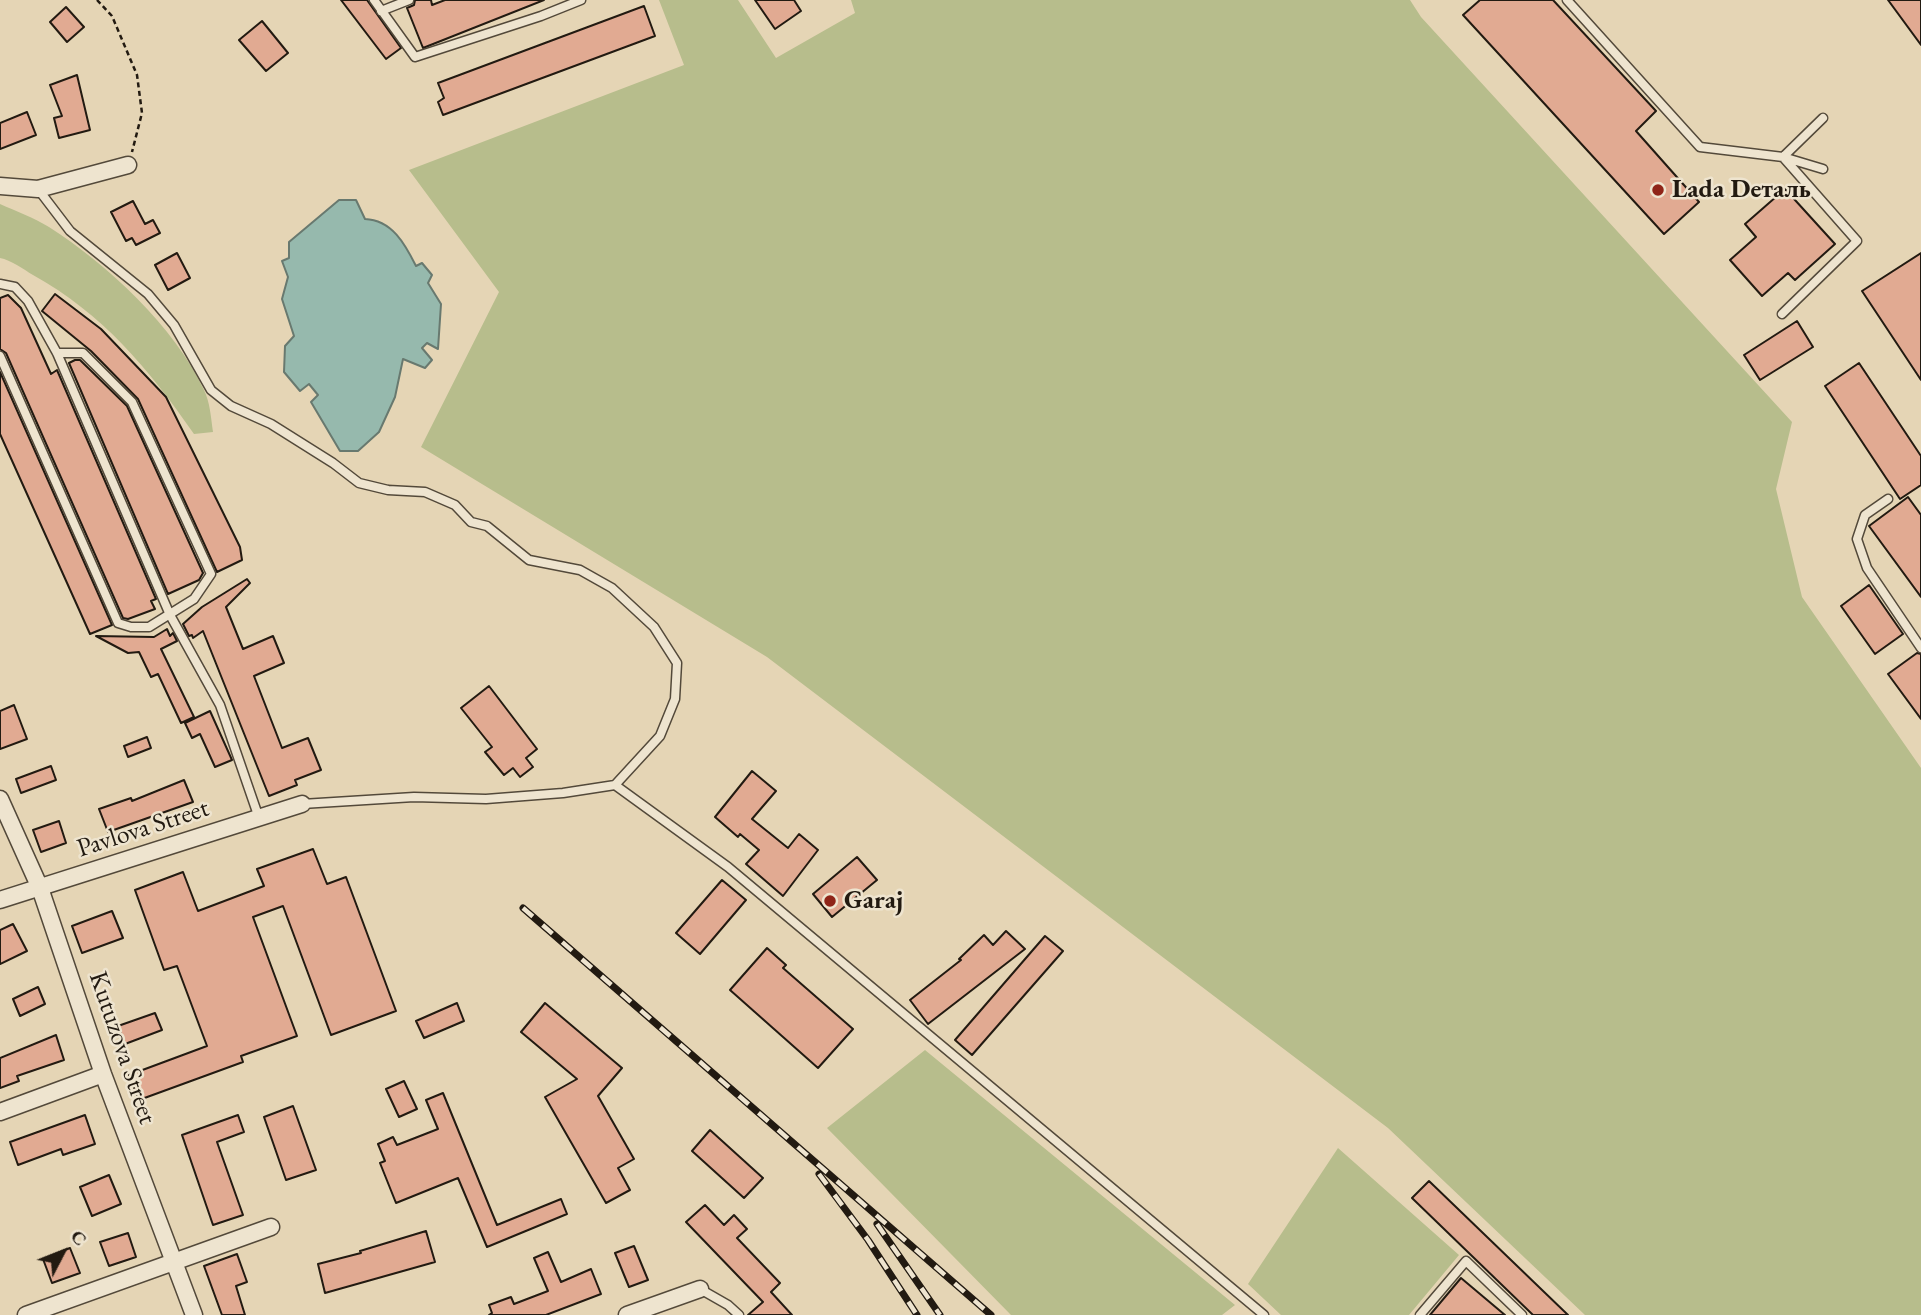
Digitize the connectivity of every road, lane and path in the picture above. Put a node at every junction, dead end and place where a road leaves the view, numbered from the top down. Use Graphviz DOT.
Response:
graph roads {
  1 [pos="97,0"];
  2 [pos="374,0"];
  3 [pos="409,0"];
  4 [pos="581,0"];
  5 [pos="1566,0"];
  6 [pos="382,11"];
  7 [pos="1823,118"];
  8 [pos="1783,157"];
  9 [pos="128,165"];
  10 [pos="1823,169"];
  11 [pos="0,186"];
  12 [pos="38,189"];
  13 [pos="0,284"];
  14 [pos="1782,314"];
  15 [pos="57,353"];
  16 [pos="0,356"];
  17 [pos="1888,499"];
  18 [pos="170,615"];
  19 [pos="1921,648"];
  20 [pos="615,785"];
  21 [pos="0,799"];
  22 [pos="302,804"];
  23 [pos="259,818"];
  24 [pos="40,888"];
  25 [pos="0,900"];
  26 [pos="103,1074"];
  27 [pos="0,1112"];
  28 [pos="271,1227"];
  29 [pos="174,1262"];
  30 [pos="700,1289"];
  31 [pos="26,1315"];
  32 [pos="194,1315"];
  33 [pos="627,1315"];
  34 [pos="739,1315"];
  35 [pos="1264,1315"];
  36 [pos="1420,1315"];
  37 [pos="1522,1315"];
  1 -- 9 [label="path"];
  2 -- 6 [label="lane"];
  3 -- 6 [label="lane"];
  4 -- 6 [label="lane"];
  5 -- 8 [label="lane"];
  7 -- 8 [label="lane"];
  8 -- 10 [label="lane"];
  8 -- 14 [label="lane"];
  9 -- 12 [label="street"];
  11 -- 12 [label="street"];
  12 -- 20 [label="lane"];
  13 -- 15 [label="lane"];
  15 -- 18 [label="lane"];
  15 -- 18 [label="lane"];
  16 -- 18 [label="lane"];
  17 -- 19 [label="lane"];
  18 -- 23 [label="lane"];
  20 -- 22 [label="lane"];
  20 -- 35 [label="lane"];
  21 -- 24 [label="street, Kutuzova Street"];
  22 -- 23 [label="street, Pavlova Street"];
  23 -- 24 [label="street, Pavlova Street"];
  24 -- 25 [label="street, Pavlova Street"];
  24 -- 26 [label="street, Kutuzova Street"];
  26 -- 27 [label="street"];
  26 -- 29 [label="street, Kutuzova Street"];
  28 -- 29 [label="street"];
  29 -- 31 [label="street"];
  29 -- 32 [label="street, Kutuzova Street"];
  30 -- 33 [label="street"];
  30 -- 34 [label="lane"];
  36 -- 37 [label="lane"];
}
